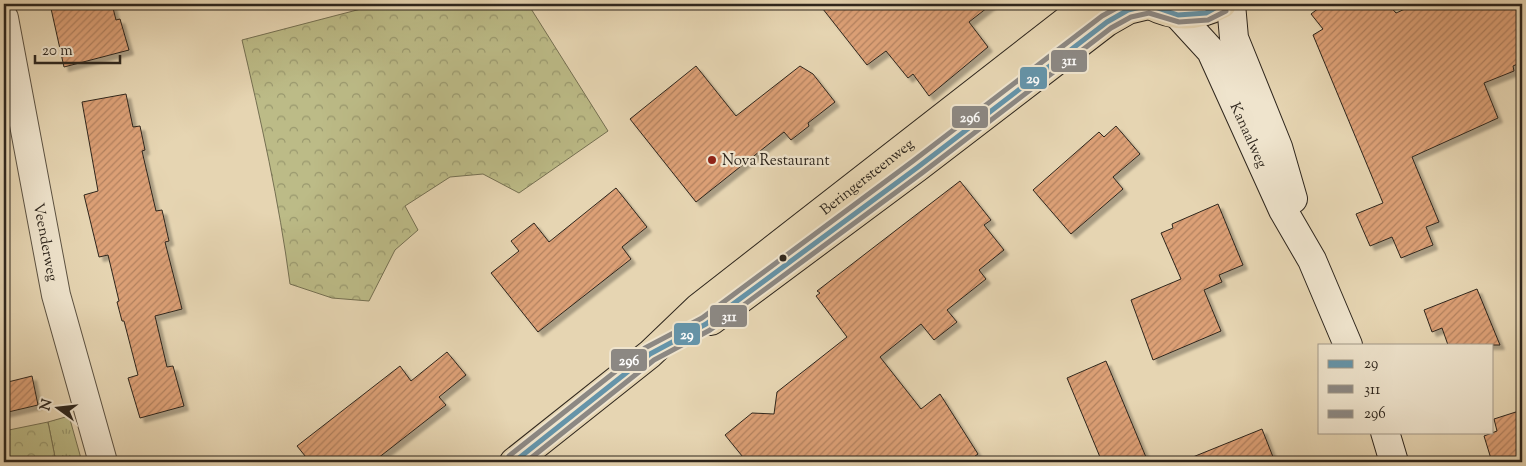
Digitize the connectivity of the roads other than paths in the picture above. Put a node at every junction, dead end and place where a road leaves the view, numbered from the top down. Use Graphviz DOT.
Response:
graph roads {
  1 [pos="1088,4"];
  2 [pos="1149,4"];
  3 [pos="1222,4"];
  4 [pos="1231,4"];
  5 [pos="1178,16"];
  6 [pos="4,18"];
  7 [pos="1312,260"];
  8 [pos="1348,344"];
  9 [pos="650,354"];
  10 [pos="1385,434"];
  11 [pos="103,462"];
  12 [pos="514,462"];
  13 [pos="1394,462"];
  1 -- 9 [label="main road, Beringersteenweg"];
  2 -- 5 [label="main road"];
  2 -- 9 [label="main road, Beringersteenweg"];
  3 -- 5 [label="main road"];
  4 -- 7 [label="street, Kanaalweg"];
  5 -- 7 [label="street, Kanaalweg"];
  6 -- 11 [label="street, Veenderweg"];
  7 -- 8 [label="street, Kanaalweg"];
  9 -- 12 [label="main road, Beringersteenweg"];
  10 -- 13 [label="street"];
}
